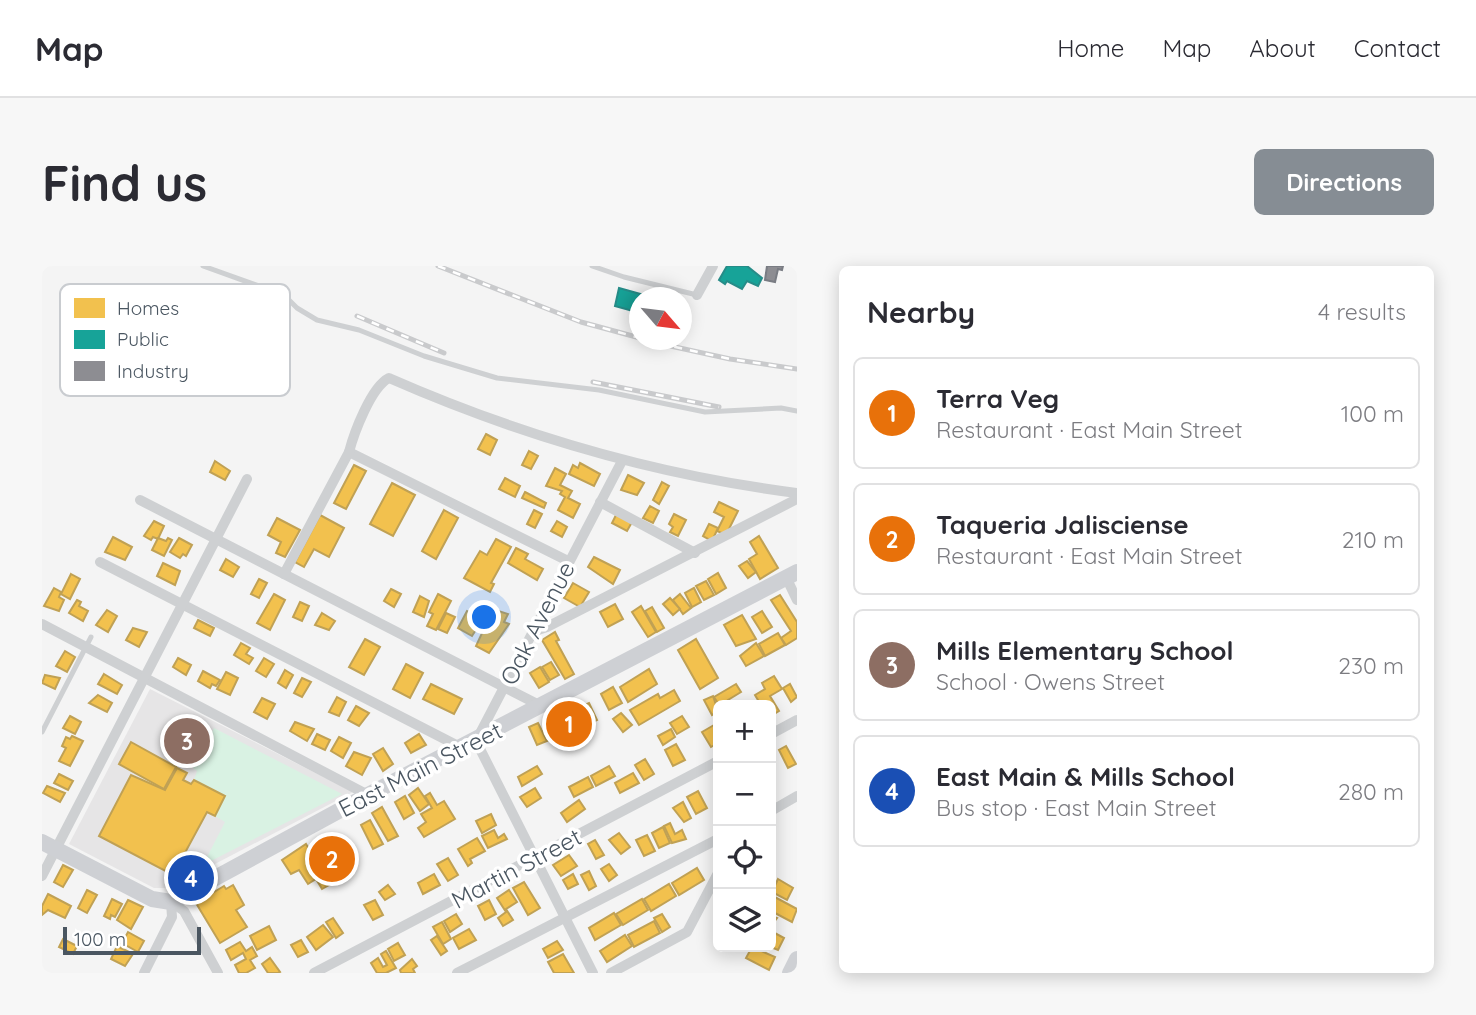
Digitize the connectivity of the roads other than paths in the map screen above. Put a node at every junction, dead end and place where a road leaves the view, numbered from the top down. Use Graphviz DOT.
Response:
graph roads {
  1 [pos="203,266"];
  2 [pos="592,266"];
  3 [pos="713,266"];
  4 [pos="253,284"];
  5 [pos="697,295"];
  6 [pos="290,301"];
  7 [pos="797,411"];
  8 [pos="349,452"];
  9 [pos="622,461"];
  10 [pos="247,479"];
  11 [pos="797,493"];
  12 [pos="797,499"];
  13 [pos="140,500"];
  14 [pos="600,502"];
  15 [pos="216,538"];
  16 [pos="695,553"];
  17 [pos="568,561"];
  18 [pos="100,562"];
  19 [pos="284,573"];
  20 [pos="791,575"];
  21 [pos="797,600"];
  22 [pos="183,603"];
  23 [pos="42,624"];
  24 [pos="532,632"];
  25 [pos="89,642"];
  26 [pos="142,677"];
  27 [pos="504,687"];
  28 [pos="541,706"];
  29 [pos="797,720"];
  30 [pos="776,731"];
  31 [pos="42,732"];
  32 [pos="469,744"];
  33 [pos="714,763"];
  34 [pos="368,794"];
  35 [pos="797,796"];
  36 [pos="776,808"];
  37 [pos="713,842"];
  38 [pos="49,846"];
  39 [pos="534,859"];
  40 [pos="42,876"];
  41 [pos="713,883"];
  42 [pos="171,902"];
  43 [pos="564,916"];
  44 [pos="797,959"];
  45 [pos="144,973"];
  46 [pos="218,973"];
  47 [pos="314,973"];
  48 [pos="457,973"];
  49 [pos="593,973"];
  50 [pos="611,973"];
  51 [pos="790,973"];
  1 -- 4 [label="lane"];
  2 -- 5 [label="lane"];
  3 -- 5 [label="street"];
  6 -- 7 [label="lane"];
  8 -- 9 [label="street"];
  8 -- 17 [label="street"];
  8 -- 19 [label="street"];
  9 -- 11 [label="street"];
  9 -- 14 [label="street, Oak Avenue"];
  10 -- 15 [label="street"];
  12 -- 16 [label="street"];
  13 -- 15 [label="street"];
  14 -- 16 [label="street"];
  14 -- 17 [label="street, Oak Avenue"];
  15 -- 19 [label="street"];
  15 -- 22 [label="street"];
  16 -- 24 [label="street"];
  17 -- 24 [label="street, Oak Avenue"];
  18 -- 22 [label="street"];
  19 -- 27 [label="street"];
  20 -- 21 [label="street"];
  20 -- 28 [label="street, East Main Street"];
  22 -- 26 [label="street"];
  22 -- 32 [label="street"];
  23 -- 25 [label="street"];
  24 -- 27 [label="street, Oak Avenue"];
  25 -- 26 [label="street"];
  25 -- 31 [label="lane"];
  26 -- 34 [label="street"];
  26 -- 38 [label="street"];
  27 -- 28 [label="street"];
  27 -- 32 [label="street, Oak Avenue"];
  28 -- 32 [label="street, East Main Street"];
  29 -- 30 [label="street"];
  32 -- 34 [label="street, East Main Street"];
  32 -- 39 [label="street"];
  33 -- 39 [label="street, Martin Street"];
  34 -- 42 [label="street, East Main Street"];
  35 -- 36 [label="street"];
  37 -- 43 [label="street"];
  38 -- 40 [label="street"];
  38 -- 42 [label="street"];
  39 -- 43 [label="street"];
  39 -- 47 [label="street, Martin Street"];
  41 -- 50 [label="street"];
  42 -- 45 [label="street"];
  42 -- 46 [label="street"];
  43 -- 48 [label="street"];
  43 -- 49 [label="street"];
  44 -- 51 [label="street"];
}
